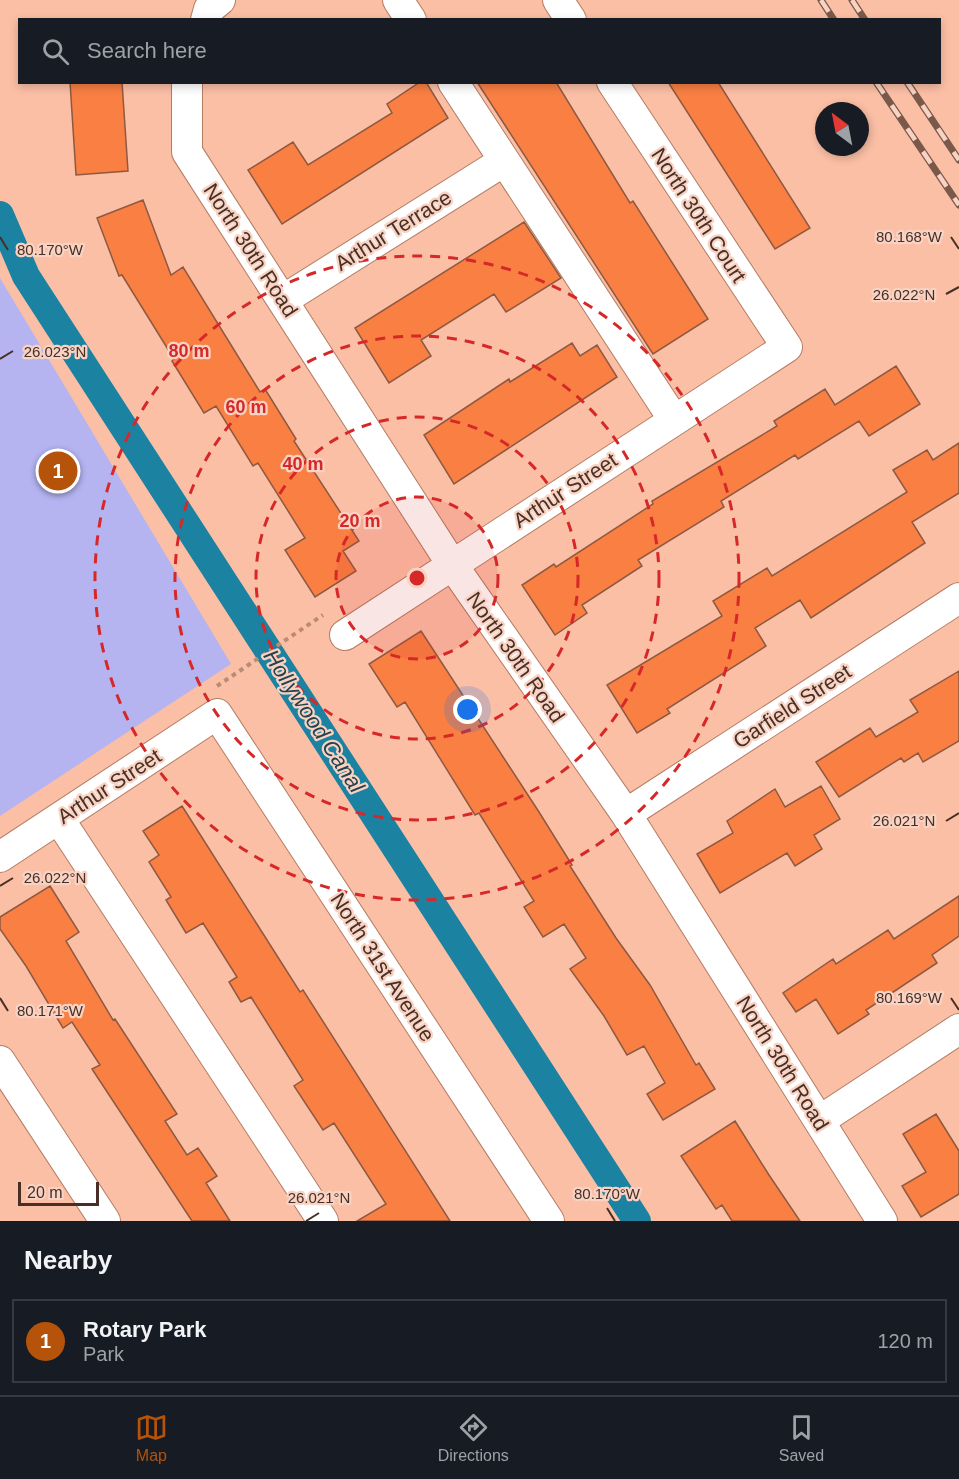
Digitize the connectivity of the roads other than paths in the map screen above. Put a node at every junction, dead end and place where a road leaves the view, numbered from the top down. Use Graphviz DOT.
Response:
graph roads {
  1 [pos="220,0"];
  2 [pos="398,0"];
  3 [pos="558,0"];
  4 [pos="207,18"];
  5 [pos="410,18"];
  6 [pos="570,18"];
  7 [pos="187,84"];
  8 [pos="454,84"];
  9 [pos="613,84"];
  10 [pos="504,161"];
  11 [pos="283,300"];
  12 [pos="787,347"];
  13 [pos="674,420"];
  14 [pos="451,563"];
  15 [pos="959,597"];
  16 [pos="345,635"];
  17 [pos="218,714"];
  18 [pos="626,814"];
  19 [pos="58,819"];
  20 [pos="0,858"];
  21 [pos="959,1029"];
  22 [pos="0,1061"];
  23 [pos="819,1121"];
  24 [pos="105,1221"];
  25 [pos="323,1221"];
  26 [pos="549,1221"];
  27 [pos="882,1221"];
  1 -- 4 [label="street"];
  2 -- 5 [label="street"];
  3 -- 6 [label="street"];
  7 -- 11 [label="street, North 30th Road"];
  8 -- 10 [label="street"];
  9 -- 12 [label="street, North 30th Court"];
  10 -- 11 [label="street, Arthur Terrace"];
  10 -- 13 [label="street"];
  11 -- 14 [label="street, North 30th Road"];
  12 -- 13 [label="street, Arthur Street"];
  13 -- 14 [label="street, Arthur Street"];
  14 -- 16 [label="street, Arthur Street"];
  14 -- 18 [label="street, North 30th Road"];
  15 -- 18 [label="street, Garfield Street"];
  17 -- 19 [label="street, Arthur Street"];
  17 -- 26 [label="street, North 31st Avenue"];
  18 -- 23 [label="street, North 30th Road"];
  19 -- 20 [label="street, Arthur Street"];
  19 -- 25 [label="street"];
  21 -- 23 [label="street"];
  22 -- 24 [label="street"];
  23 -- 27 [label="street, North 30th Road"];
}
